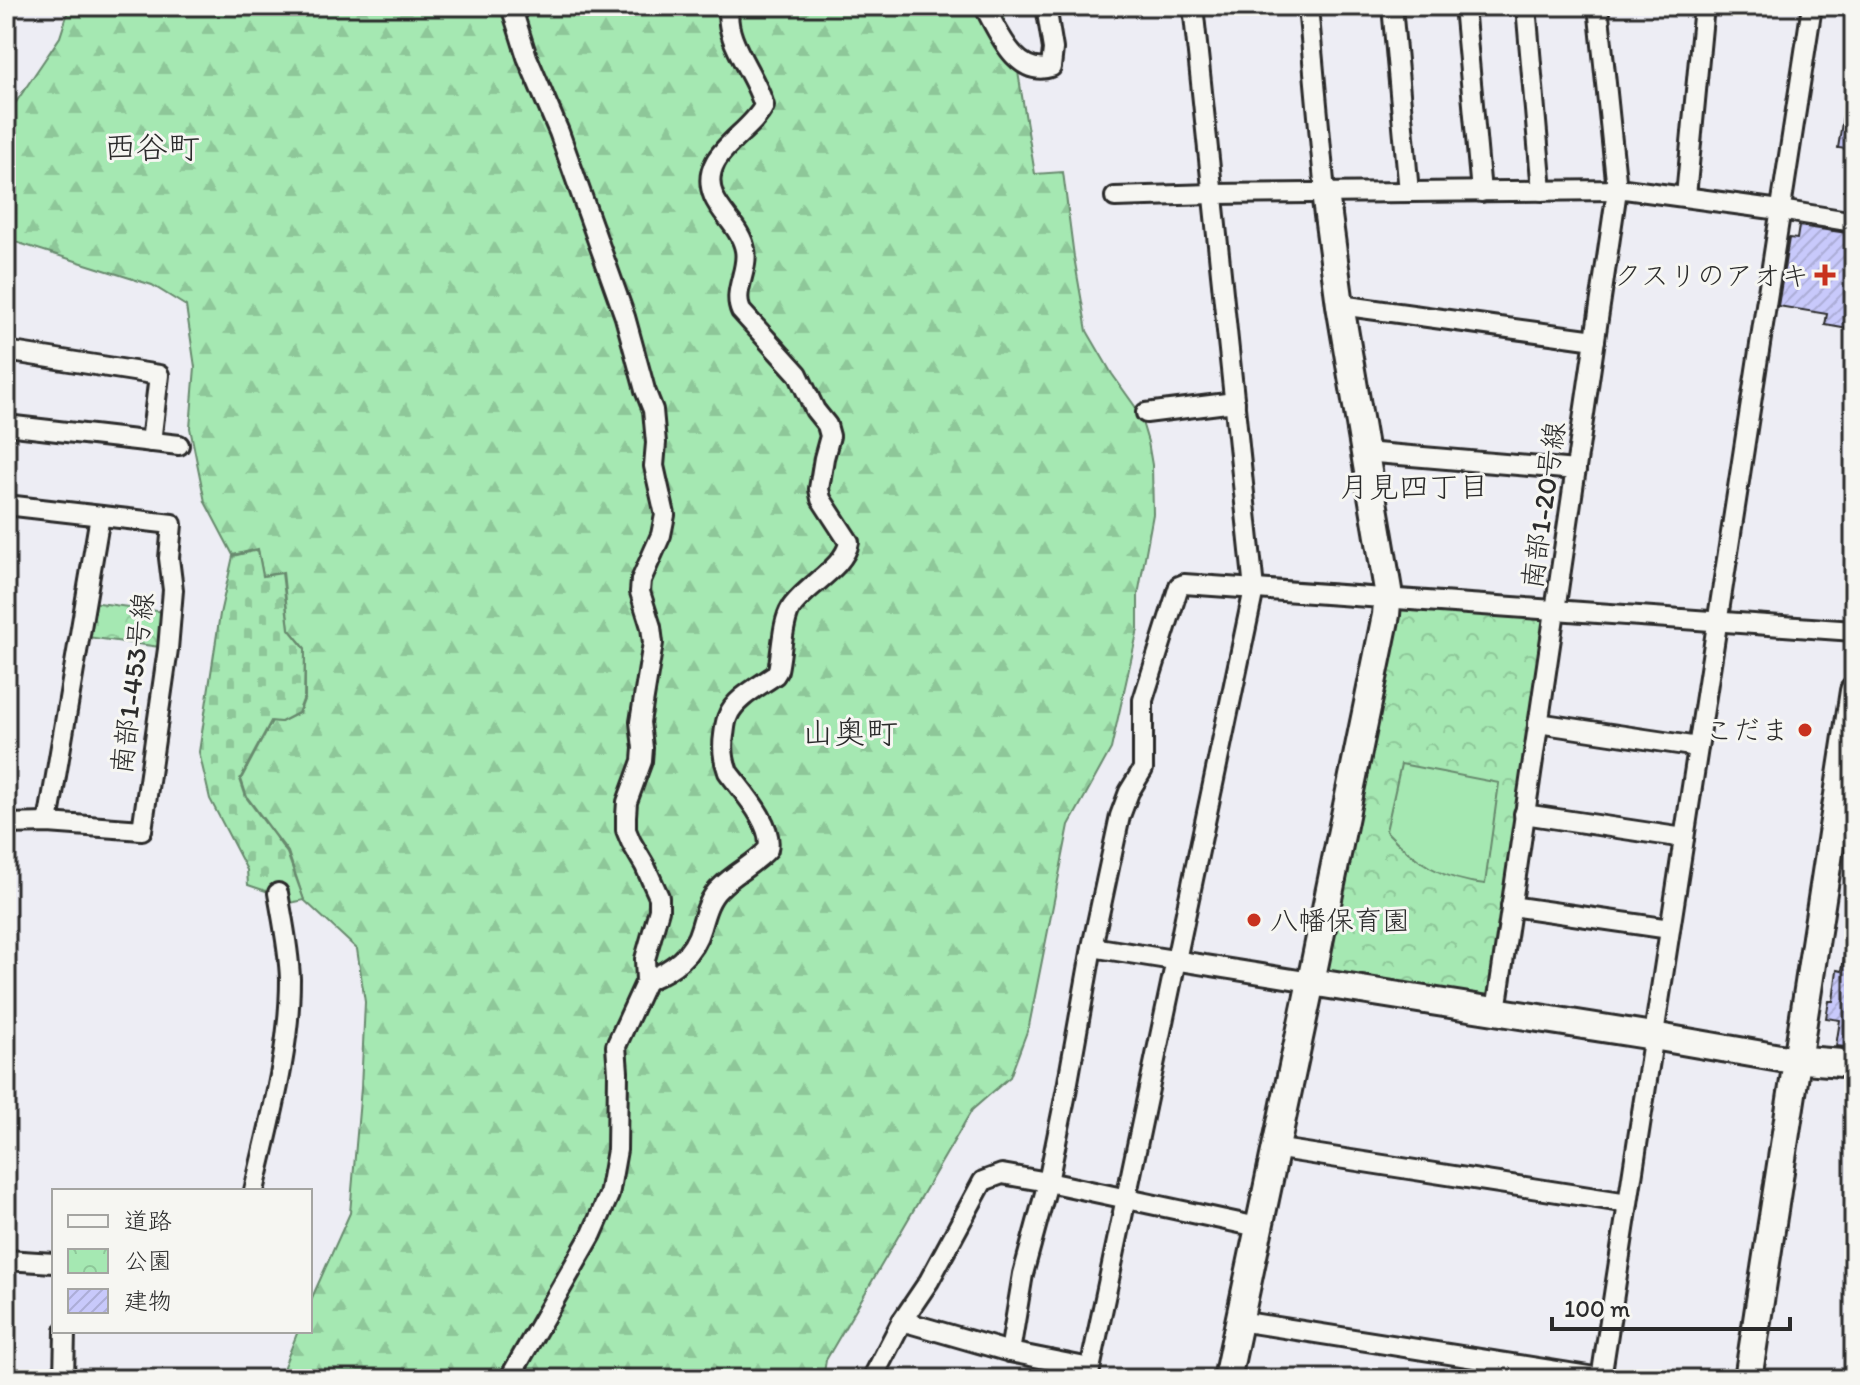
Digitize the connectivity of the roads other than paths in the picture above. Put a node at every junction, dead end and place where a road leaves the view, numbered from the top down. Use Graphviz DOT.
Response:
graph roads {
  1 [pos="511,6"];
  2 [pos="729,6"];
  3 [pos="984,6"];
  4 [pos="1046,6"];
  5 [pos="1193,6"];
  6 [pos="1308,6"];
  7 [pos="1392,6"];
  8 [pos="1464,6"];
  9 [pos="1526,6"];
  10 [pos="1598,6"];
  11 [pos="1704,6"];
  12 [pos="1812,6"];
  13 [pos="1617,190"];
  14 [pos="1542,191"];
  15 [pos="1409,192"];
  16 [pos="1481,192"];
  17 [pos="1325,193"];
  18 [pos="1212,194"];
  19 [pos="1686,196"];
  20 [pos="1115,197"];
  21 [pos="1780,210"];
  22 [pos="1854,222"];
  23 [pos="1340,305"];
  24 [pos="1595,340"];
  25 [pos="6,351"];
  26 [pos="1235,402"];
  27 [pos="1146,413"];
  28 [pos="6,425"];
  29 [pos="151,442"];
  30 [pos="179,445"];
  31 [pos="1364,452"];
  32 [pos="1576,470"];
  33 [pos="6,507"];
  34 [pos="100,516"];
  35 [pos="1254,589"];
  36 [pos="1387,599"];
  37 [pos="1556,611"];
  38 [pos="1717,621"];
  39 [pos="1854,631"];
  40 [pos="1854,691"];
  41 [pos="1538,723"];
  42 [pos="1698,747"];
  43 [pos="1524,814"];
  44 [pos="48,823"];
  45 [pos="6,824"];
  46 [pos="1684,838"];
  47 [pos="278,893"];
  48 [pos="1511,906"];
  49 [pos="1670,929"];
  50 [pos="1092,947"];
  51 [pos="1177,961"];
  52 [pos="646,981"];
  53 [pos="1311,982"];
  54 [pos="1496,1011"];
  55 [pos="1653,1036"];
  56 [pos="1796,1060"];
  57 [pos="1854,1064"];
  58 [pos="1274,1148"];
  59 [pos="1048,1182"];
  60 [pos="254,1189"];
  61 [pos="1125,1200"];
  62 [pos="1628,1203"];
  63 [pos="1258,1227"];
  64 [pos="6,1260"];
  65 [pos="52,1263"];
  66 [pos="902,1321"];
  67 [pos="1239,1321"];
  68 [pos="65,1333"];
  69 [pos="1010,1352"];
  70 [pos="1089,1374"];
  71 [pos="64,1379"];
  72 [pos="509,1379"];
  73 [pos="872,1379"];
  74 [pos="1227,1379"];
  75 [pos="1601,1379"];
  76 [pos="1748,1379"];
  1 -- 52 [label="street"];
  2 -- 52 [label="street"];
  3 -- 4 [label="street"];
  5 -- 18 [label="street"];
  6 -- 17 [label="street"];
  7 -- 15 [label="street"];
  8 -- 16 [label="street"];
  9 -- 14 [label="street"];
  10 -- 13 [label="street, 南部1-20号線"];
  11 -- 19 [label="street"];
  12 -- 21 [label="street"];
  13 -- 14 [label="street"];
  13 -- 19 [label="street"];
  13 -- 24 [label="street, 南部1-20号線"];
  14 -- 16 [label="street"];
  15 -- 16 [label="street"];
  15 -- 17 [label="street"];
  17 -- 18 [label="street"];
  17 -- 23 [label="street"];
  18 -- 20 [label="street"];
  18 -- 26 [label="street"];
  19 -- 21 [label="street"];
  21 -- 22 [label="street"];
  21 -- 38 [label="street"];
  23 -- 24 [label="street"];
  23 -- 31 [label="street"];
  24 -- 32 [label="street, 南部1-20号線"];
  25 -- 29 [label="street"];
  26 -- 27 [label="street"];
  26 -- 35 [label="street"];
  28 -- 29 [label="street"];
  29 -- 30 [label="street"];
  31 -- 32 [label="street"];
  31 -- 36 [label="street"];
  32 -- 37 [label="street, 南部1-20号線"];
  33 -- 34 [label="street, 南部1-453号線"];
  34 -- 44 [label="street"];
  34 -- 44 [label="street, 南部1-453号線"];
  35 -- 36 [label="street"];
  35 -- 50 [label="street"];
  35 -- 51 [label="street"];
  36 -- 37 [label="street"];
  36 -- 53 [label="street"];
  37 -- 38 [label="street"];
  37 -- 41 [label="street, 南部1-20号線"];
  38 -- 39 [label="street"];
  38 -- 42 [label="street"];
  40 -- 56 [label="street"];
  41 -- 42 [label="street"];
  41 -- 43 [label="street, 南部1-20号線"];
  42 -- 46 [label="street"];
  43 -- 46 [label="street"];
  43 -- 48 [label="street, 南部1-20号線"];
  44 -- 45 [label="street, 南部1-453号線"];
  46 -- 49 [label="street"];
  47 -- 60 [label="street"];
  48 -- 49 [label="street"];
  48 -- 54 [label="street, 南部1-20号線"];
  49 -- 55 [label="street"];
  50 -- 51 [label="street"];
  50 -- 59 [label="street"];
  51 -- 53 [label="street"];
  51 -- 61 [label="street"];
  52 -- 72 [label="street"];
  53 -- 54 [label="street"];
  53 -- 58 [label="street"];
  54 -- 55 [label="street"];
  55 -- 56 [label="street"];
  55 -- 62 [label="street"];
  56 -- 57 [label="street"];
  56 -- 76 [label="street"];
  58 -- 62 [label="street"];
  58 -- 63 [label="street"];
  59 -- 61 [label="street"];
  59 -- 66 [label="street"];
  59 -- 69 [label="street"];
  61 -- 63 [label="street"];
  61 -- 70 [label="street"];
  62 -- 75 [label="street"];
  63 -- 67 [label="street"];
  64 -- 65 [label="street"];
  66 -- 69 [label="street"];
  66 -- 73 [label="street"];
  67 -- 74 [label="street"];
  67 -- 75 [label="street"];
  68 -- 71 [label="street"];
  69 -- 70 [label="street"];
}
